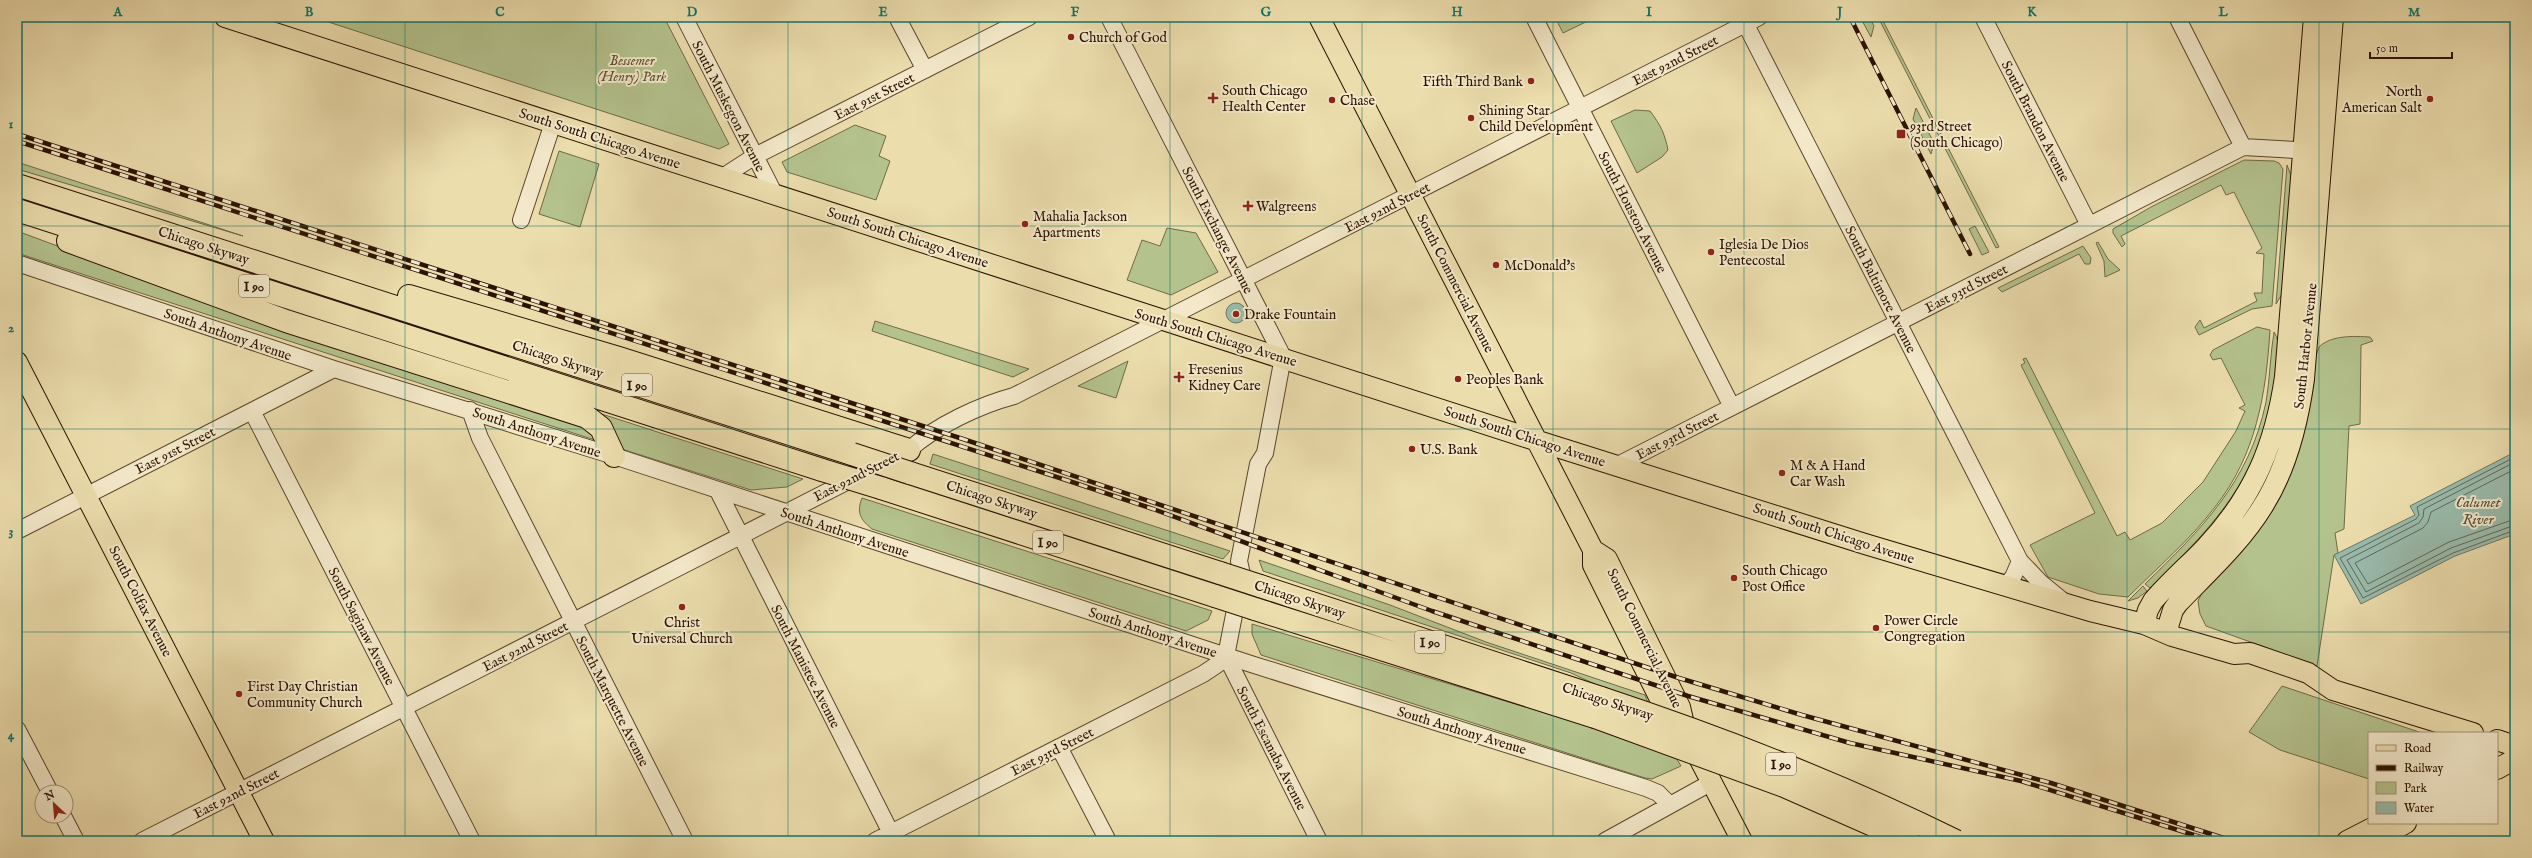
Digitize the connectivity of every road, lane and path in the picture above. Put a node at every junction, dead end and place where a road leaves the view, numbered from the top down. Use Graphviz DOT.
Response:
graph roads {
  1 [pos="225,17"];
  2 [pos="684,17"];
  3 [pos="897,17"];
  4 [pos="1029,17"];
  5 [pos="1109,17"];
  6 [pos="1320,17"];
  7 [pos="1534,17"];
  8 [pos="1983,17"];
  9 [pos="2177,17"];
  10 [pos="2314,17"];
  11 [pos="2333,17"];
  12 [pos="1749,19"];
  13 [pos="925,70"];
  14 [pos="1580,108"];
  15 [pos="553,123"];
  16 [pos="2243,147"];
  17 [pos="2313,151"];
  18 [pos="755,156"];
  19 [pos="721,178"];
  20 [pos="17,185"];
  21 [pos="775,194"];
  22 [pos="1410,195"];
  23 [pos="17,210"];
  24 [pos="17,216"];
  25 [pos="521,220"];
  26 [pos="2089,225"];
  27 [pos="185,238"];
  28 [pos="17,263"];
  29 [pos="1244,281"];
  30 [pos="1163,320"];
  31 [pos="1898,322"];
  32 [pos="1283,357"];
  33 [pos="17,362"];
  34 [pos="334,369"];
  35 [pos="1732,407"];
  36 [pos="470,410"];
  37 [pos="252,411"];
  38 [pos="1538,442"];
  39 [pos="909,450"];
  40 [pos="614,456"];
  41 [pos="1618,465"];
  42 [pos="718,491"];
  43 [pos="86,495"];
  44 [pos="785,513"];
  45 [pos="17,531"];
  46 [pos="740,536"];
  47 [pos="2020,561"];
  48 [pos="2005,586"];
  49 [pos="2067,604"];
  50 [pos="573,621"];
  51 [pos="2144,624"];
  52 [pos="2166,633"];
  53 [pos="1226,656"];
  54 [pos="2327,686"];
  55 [pos="404,707"];
  56 [pos="1598,708"];
  57 [pos="17,729"];
  58 [pos="2438,732"];
  59 [pos="2470,732"];
  60 [pos="2498,740"];
  61 [pos="2515,746"];
  62 [pos="1059,748"];
  63 [pos="2515,759"];
  64 [pos="2498,768"];
  65 [pos="1712,782"];
  66 [pos="46,784"];
  67 [pos="239,791"];
  68 [pos="1670,805"];
  69 [pos="66,824"];
  70 [pos="2380,824"];
  71 [pos="2404,824"];
  72 [pos="893,837"];
  73 [pos="76,841"];
  74 [pos="142,841"];
  75 [pos="264,841"];
  76 [pos="472,841"];
  77 [pos="685,841"];
  78 [pos="875,841"];
  79 [pos="1108,841"];
  80 [pos="1319,841"];
  81 [pos="1605,841"];
  82 [pos="1742,841"];
  83 [pos="1909,841"];
  84 [pos="1956,841"];
  85 [pos="2347,841"];
  86 [pos="2374,841"];
  1 -- 15 [label="main road, South South Chicago Avenue"];
  2 -- 18 [label="street, South Muskegon Avenue"];
  3 -- 13 [label="street"];
  4 -- 13 [label="street, East 91st Street"];
  5 -- 29 [label="street, South Exchange Avenue"];
  6 -- 22 [label="main road, South Commercial Avenue"];
  7 -- 14 [label="street, South Houston Avenue"];
  8 -- 26 [label="street, South Brandon Avenue"];
  9 -- 16 [label="street"];
  10 -- 17 [label="main road, South Harbor Avenue"];
  11 -- 17 [label="main road, South Harbor Avenue"];
  12 -- 14 [label="street, East 92nd Street"];
  12 -- 31 [label="street, South Baltimore Avenue"];
  13 -- 18 [label="street, East 91st Street"];
  14 -- 22 [label="street, East 92nd Street"];
  14 -- 35 [label="street, South Houston Avenue"];
  15 -- 19 [label="main road, South South Chicago Avenue"];
  15 -- 25 [label="street"];
  16 -- 17 [label="street, East 93rd Street"];
  16 -- 26 [label="street, East 93rd Street"];
  17 -- 51 [label="main road, South Harbor Avenue"];
  17 -- 52 [label="main road, South Harbor Avenue"];
  18 -- 19 [label="street, East 91st Street"];
  18 -- 21 [label="street, South Muskegon Avenue"];
  19 -- 21 [label="main road, South South Chicago Avenue"];
  20 -- 27 [label="highway, Chicago Skyway / I 90"];
  21 -- 30 [label="main road, South South Chicago Avenue"];
  22 -- 29 [label="street, East 92nd Street"];
  22 -- 38 [label="main road, South Commercial Avenue"];
  23 -- 56 [label="highway, Chicago Skyway / I 90, bridge"];
  24 -- 40 [label="highway"];
  26 -- 31 [label="street, East 93rd Street"];
  27 -- 39 [label="highway"];
  27 -- 56 [label="highway, Chicago Skyway / I 90, bridge"];
  28 -- 34 [label="street, South Anthony Avenue"];
  29 -- 30 [label="street, East 92nd Street"];
  29 -- 32 [label="street, South Exchange Avenue"];
  30 -- 32 [label="main road, South South Chicago Avenue"];
  30 -- 39 [label="street, East 92nd Street"];
  31 -- 35 [label="street, East 93rd Street"];
  31 -- 47 [label="street, South Baltimore Avenue"];
  32 -- 38 [label="main road, South South Chicago Avenue"];
  32 -- 53 [label="street"];
  33 -- 43 [label="main road, South Colfax Avenue"];
  34 -- 36 [label="street, South Anthony Avenue"];
  34 -- 37 [label="street, East 91st Street"];
  35 -- 41 [label="street, East 93rd Street"];
  36 -- 40 [label="street, South Anthony Avenue"];
  36 -- 50 [label="street, South Marquette Avenue"];
  37 -- 43 [label="street, East 91st Street"];
  37 -- 55 [label="street, South Saginaw Avenue"];
  38 -- 41 [label="main road, South South Chicago Avenue"];
  38 -- 65 [label="main road, South Commercial Avenue"];
  39 -- 44 [label="street, East 92nd Street"];
  40 -- 42 [label="street, South Anthony Avenue"];
  41 -- 48 [label="main road, South South Chicago Avenue"];
  42 -- 44 [label="street, South Anthony Avenue"];
  42 -- 46 [label="street, South Manistee Avenue"];
  43 -- 45 [label="street, East 91st Street"];
  43 -- 67 [label="main road, South Colfax Avenue"];
  44 -- 46 [label="street, East 92nd Street"];
  44 -- 53 [label="street, South Anthony Avenue"];
  46 -- 50 [label="street, East 92nd Street"];
  46 -- 72 [label="street, South Manistee Avenue"];
  47 -- 48 [label="street"];
  47 -- 49 [label="street, South Baltimore Avenue"];
  48 -- 49 [label="main road, South South Chicago Avenue"];
  49 -- 51 [label="main road, South South Chicago Avenue"];
  50 -- 55 [label="street, East 92nd Street"];
  50 -- 77 [label="street, South Marquette Avenue"];
  51 -- 52 [label="main road, South South Chicago Avenue"];
  52 -- 54 [label="main road, South South Chicago Avenue"];
  53 -- 62 [label="street, East 93rd Street"];
  53 -- 68 [label="street, South Anthony Avenue"];
  53 -- 80 [label="street, South Escanaba Avenue"];
  54 -- 58 [label="main road"];
  54 -- 59 [label="main road, South South Chicago Avenue"];
  55 -- 67 [label="street, East 92nd Street"];
  55 -- 76 [label="street, South Saginaw Avenue"];
  56 -- 83 [label="highway, Chicago Skyway / I 90, bridge"];
  56 -- 84 [label="highway, Chicago Skyway / I 90, bridge"];
  57 -- 66 [label="street"];
  60 -- 61 [label="main road"];
  62 -- 72 [label="street, East 93rd Street"];
  62 -- 79 [label="street"];
  63 -- 64 [label="main road"];
  65 -- 68 [label="street"];
  65 -- 82 [label="main road, South Commercial Avenue"];
  67 -- 74 [label="street, East 92nd Street"];
  67 -- 75 [label="main road, South Colfax Avenue"];
  68 -- 81 [label="street"];
  69 -- 73 [label="street"];
  70 -- 85 [label="main road"];
  71 -- 86 [label="main road"];
  72 -- 78 [label="street, East 93rd Street"];
}
